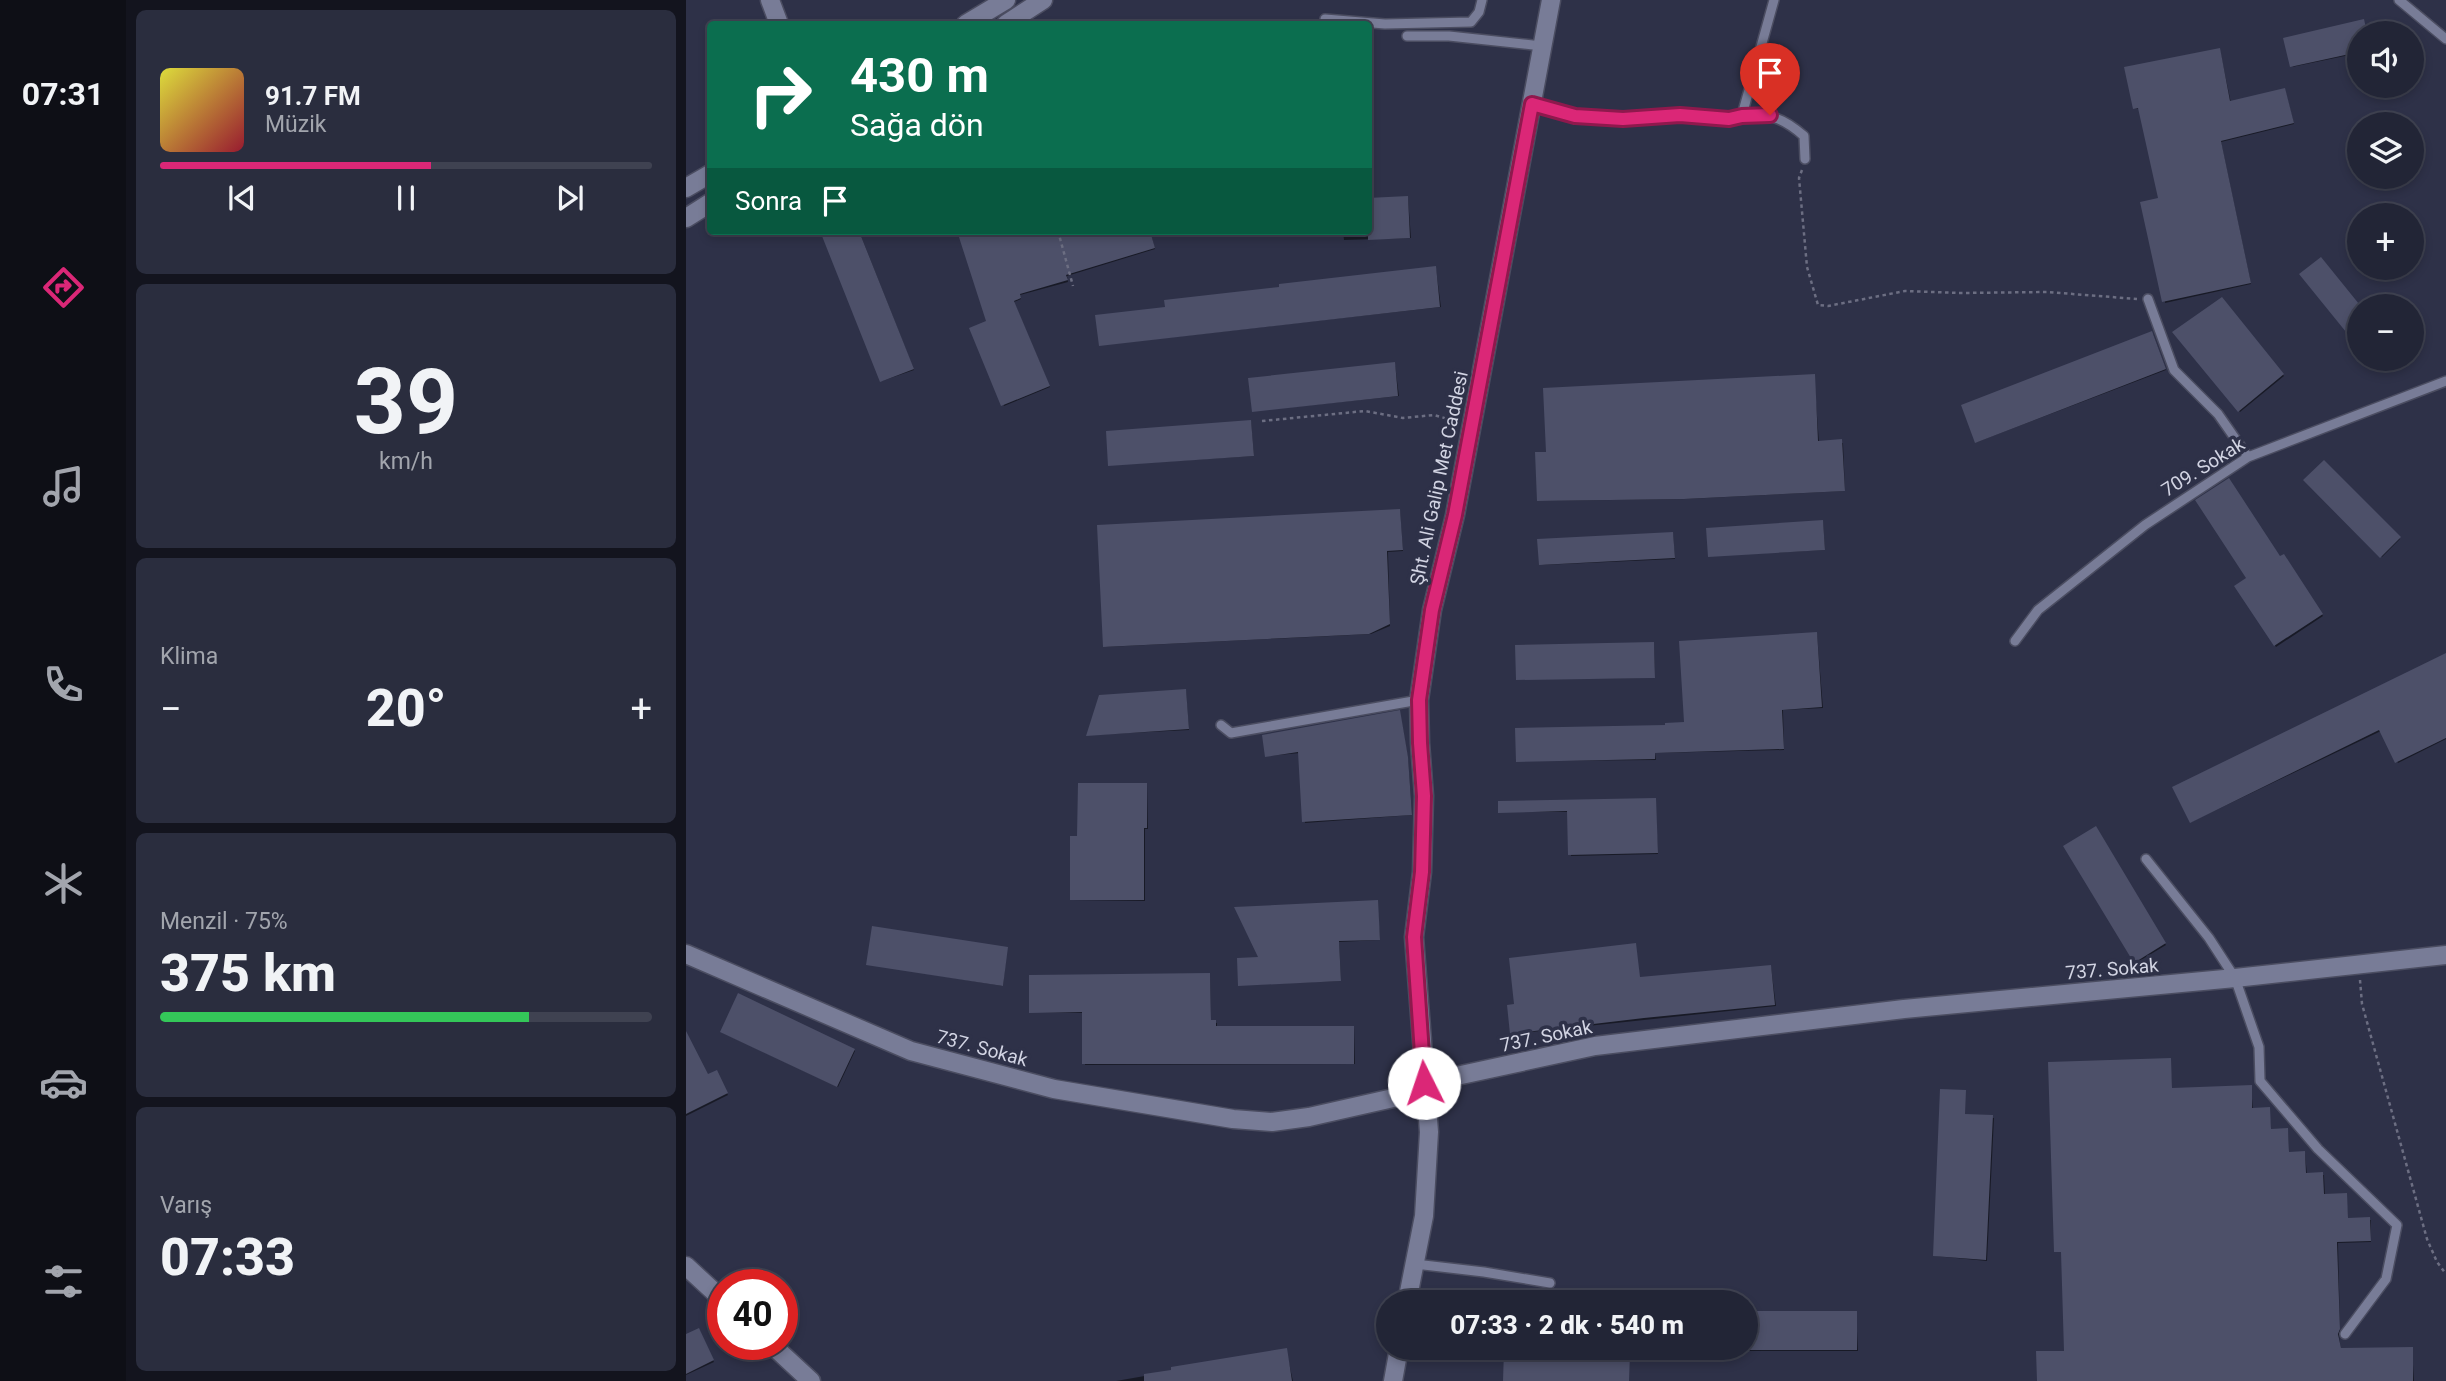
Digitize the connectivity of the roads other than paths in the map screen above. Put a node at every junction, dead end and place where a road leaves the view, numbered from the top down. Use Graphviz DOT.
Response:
graph roads {
  1 [pos="769,0"];
  2 [pos="1006,0"];
  3 [pos="1043,0"];
  4 [pos="1482,0"];
  5 [pos="1551,0"];
  6 [pos="1774,0"];
  7 [pos="2399,0"];
  8 [pos="1325,19"];
  9 [pos="778,21"];
  10 [pos="971,21"];
  11 [pos="1011,21"];
  12 [pos="1349,21"];
  13 [pos="1372,23"];
  14 [pos="1406,36"];
  15 [pos="2446,39"];
  16 [pos="1542,46"];
  17 [pos="1532,104"];
  18 [pos="1742,116"];
  19 [pos="1805,159"];
  20 [pos="707,176"];
  21 [pos="686,188"];
  22 [pos="707,205"];
  23 [pos="686,218"];
  24 [pos="2148,299"];
  25 [pos="2446,381"];
  26 [pos="2248,457"];
  27 [pos="2015,641"];
  28 [pos="1419,700"];
  29 [pos="1222,725"];
  30 [pos="2146,859"];
  31 [pos="686,954"];
  32 [pos="2446,955"];
  33 [pos="2235,978"];
  34 [pos="1424,1083"];
  35 [pos="1415,1264"];
  36 [pos="686,1266"];
  37 [pos="1550,1283"];
  38 [pos="707,1285"];
  39 [pos="1410,1290"];
  40 [pos="2345,1334"];
  41 [pos="788,1360"];
  42 [pos="1397,1360"];
  43 [pos="811,1381"];
  44 [pos="1393,1381"];
  1 -- 9 [label="street"];
  2 -- 10 [label="street"];
  3 -- 11 [label="street"];
  4 -- 13 [label="lane"];
  5 -- 16 [label="street, Şht. Ali Galip Met Caddesi"];
  6 -- 18 [label="lane"];
  7 -- 15 [label="lane"];
  8 -- 12 [label="lane"];
  14 -- 16 [label="lane"];
  16 -- 17 [label="street, Şht. Ali Galip Met Caddesi"];
  17 -- 18 [label="lane"];
  17 -- 28 [label="street, Şht. Ali Galip Met Caddesi"];
  18 -- 19 [label="lane"];
  20 -- 21 [label="street"];
  22 -- 23 [label="street"];
  24 -- 26 [label="lane"];
  25 -- 26 [label="lane, 709. Sokak"];
  26 -- 27 [label="lane, 709. Sokak"];
  28 -- 29 [label="lane"];
  28 -- 34 [label="street, Şht. Ali Galip Met Caddesi"];
  30 -- 33 [label="lane"];
  31 -- 34 [label="street, 737. Sokak"];
  32 -- 33 [label="street, 737. Sokak"];
  33 -- 34 [label="street, 737. Sokak"];
  33 -- 40 [label="lane"];
  34 -- 35 [label="street, Şht. Ali Galip Met Caddesi"];
  35 -- 37 [label="lane"];
  35 -- 39 [label="street, Şht. Ali Galip Met Caddesi"];
  36 -- 38 [label="street"];
  41 -- 43 [label="street"];
  42 -- 44 [label="street"];
}
